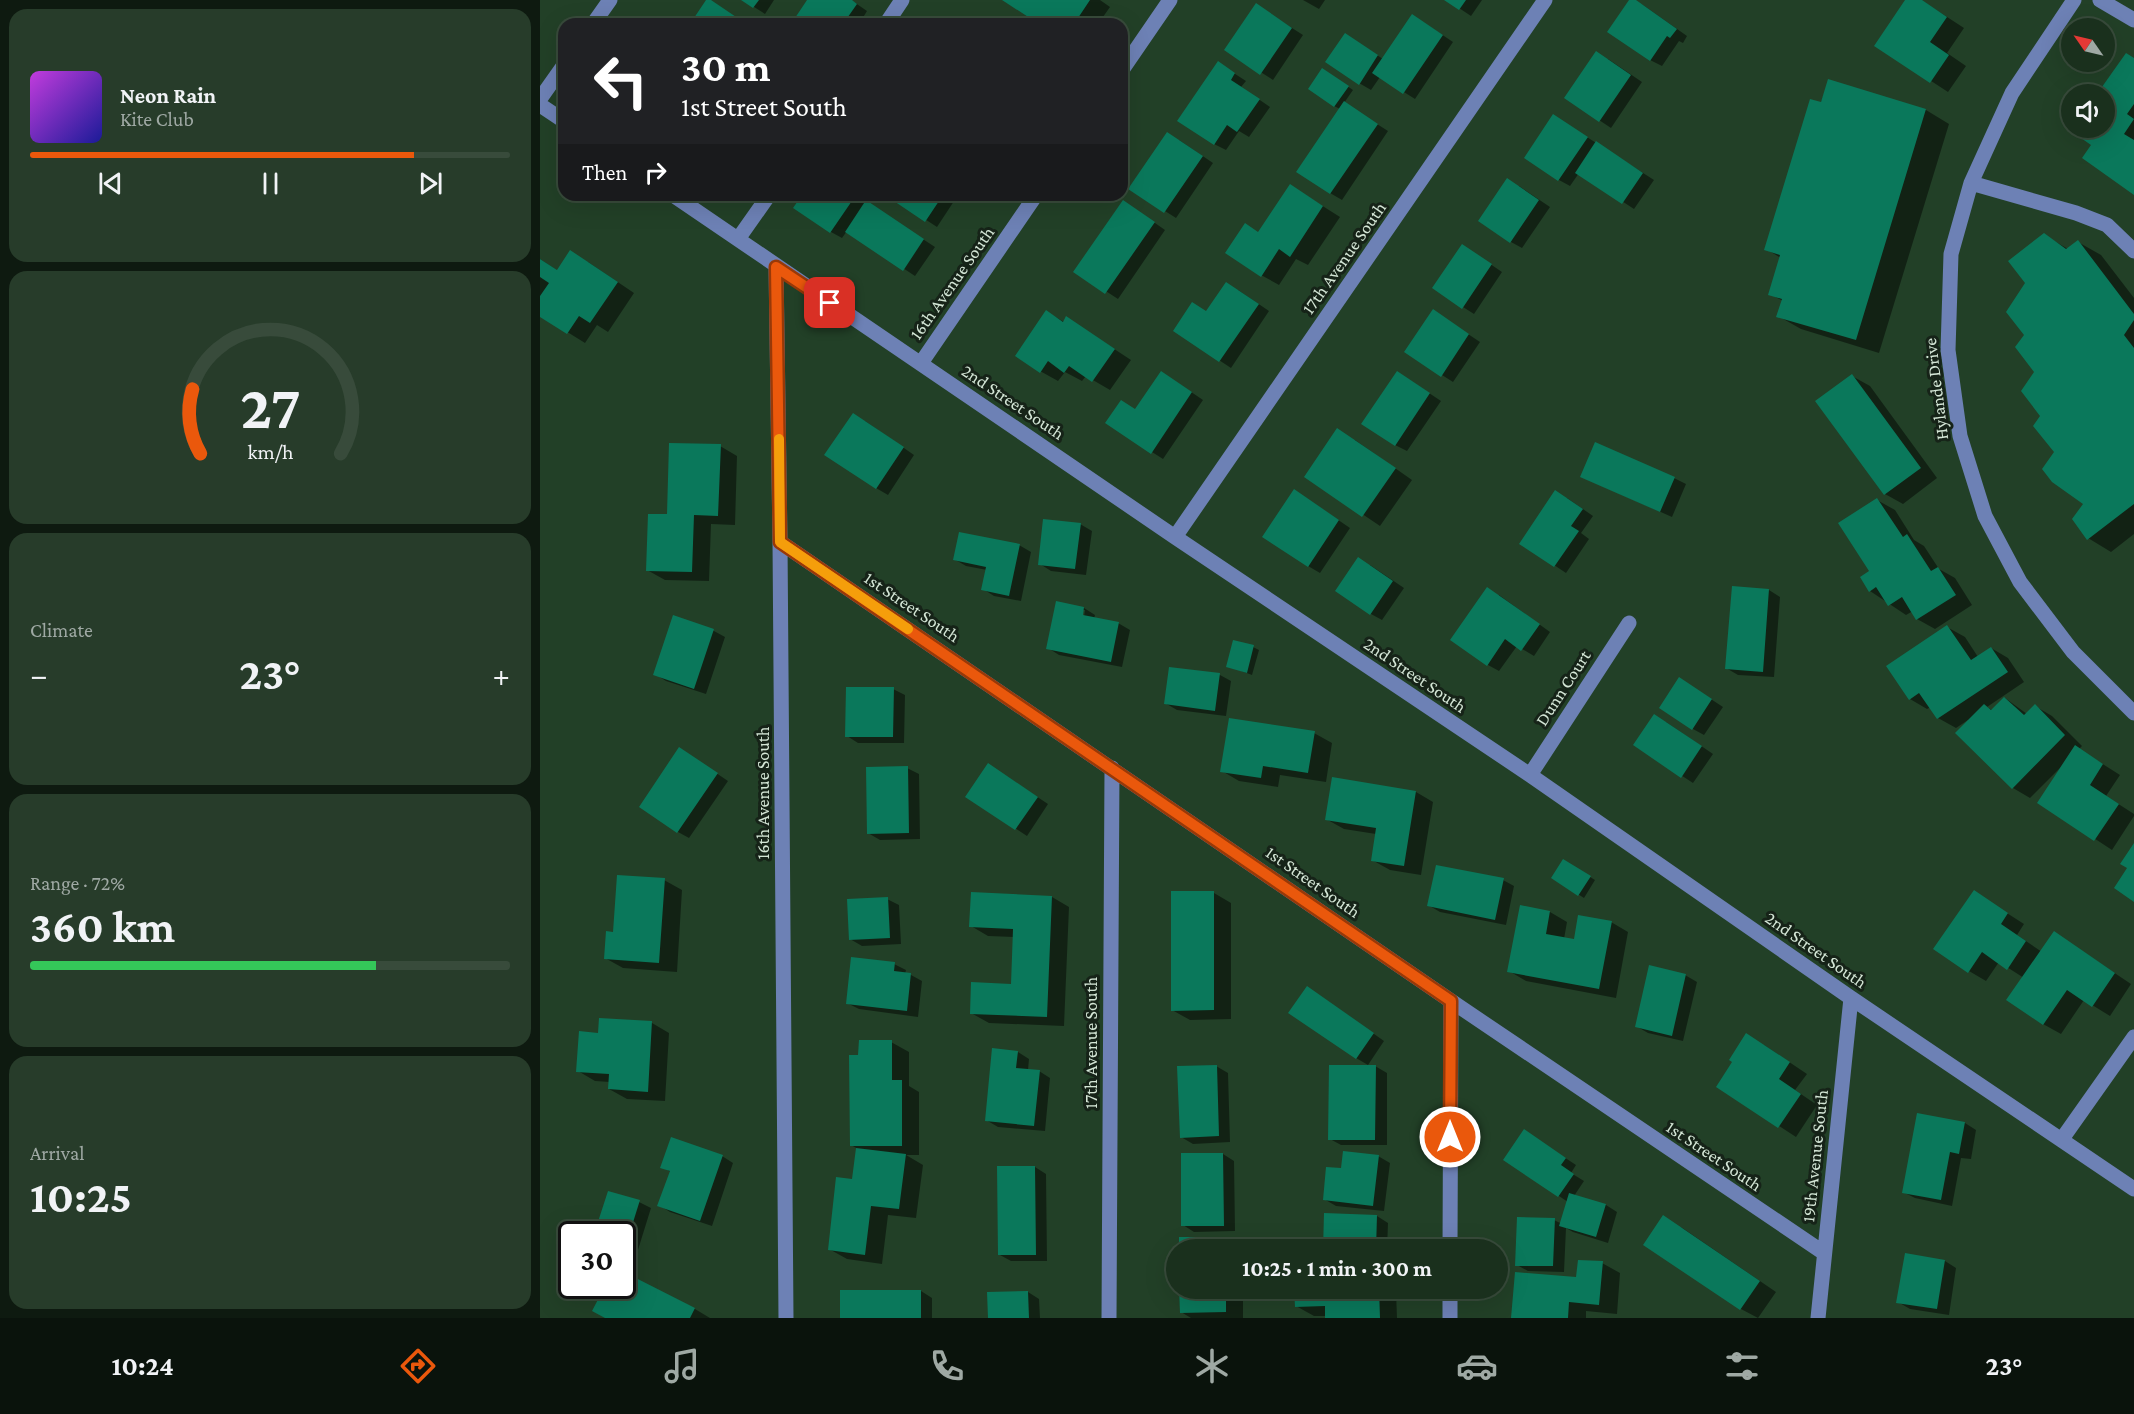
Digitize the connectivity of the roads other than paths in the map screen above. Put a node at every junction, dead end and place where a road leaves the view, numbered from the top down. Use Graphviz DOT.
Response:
graph roads {
  1 [pos="610,0"];
  2 [pos="902,0"];
  3 [pos="1170,0"];
  4 [pos="1545,0"];
  5 [pos="2074,0"];
  6 [pos="2100,0"];
  7 [pos="597,18"];
  8 [pos="890,18"];
  9 [pos="2134,20"];
  10 [pos="1128,61"];
  11 [pos="558,74"];
  12 [pos="540,99"];
  13 [pos="540,105"];
  14 [pos="558,117"];
  15 [pos="1971,183"];
  16 [pos="682,201"];
  17 [pos="765,201"];
  18 [pos="1032,201"];
  19 [pos="738,239"];
  20 [pos="2134,251"];
  21 [pos="776,267"];
  22 [pos="921,363"];
  23 [pos="1175,537"];
  24 [pos="780,542"];
  25 [pos="1629,623"];
  26 [pos="2134,713"];
  27 [pos="1112,768"];
  28 [pos="1530,775"];
  29 [pos="1851,998"];
  30 [pos="1451,1001"];
  31 [pos="2134,1037"];
  32 [pos="2062,1139"];
  33 [pos="2134,1189"];
  34 [pos="1450,1239"];
  35 [pos="1824,1253"];
  36 [pos="1450,1299"];
  37 [pos="786,1318"];
  38 [pos="1110,1318"];
  39 [pos="1450,1318"];
  40 [pos="1818,1318"];
  1 -- 7 [label="street"];
  2 -- 8 [label="street"];
  3 -- 10 [label="street"];
  4 -- 23 [label="street, 17th Avenue South"];
  5 -- 15 [label="street, Hylande Drive"];
  6 -- 9 [label="street"];
  11 -- 12 [label="street"];
  13 -- 14 [label="street"];
  15 -- 20 [label="street"];
  15 -- 26 [label="street, Hylande Drive"];
  16 -- 19 [label="street, 2nd Street South"];
  17 -- 19 [label="street"];
  18 -- 22 [label="street, 16th Avenue South"];
  19 -- 21 [label="street, 2nd Street South"];
  21 -- 22 [label="street, 2nd Street South"];
  21 -- 24 [label="street, 16th Avenue South"];
  22 -- 23 [label="street, 2nd Street South"];
  23 -- 28 [label="street, 2nd Street South"];
  24 -- 27 [label="street, 1st Street South"];
  24 -- 37 [label="street, 16th Avenue South"];
  25 -- 28 [label="street, Dunn Court"];
  27 -- 30 [label="street, 1st Street South"];
  27 -- 38 [label="street, 17th Avenue South"];
  28 -- 29 [label="street, 2nd Street South"];
  29 -- 32 [label="street, 2nd Street South"];
  29 -- 35 [label="street, 19th Avenue South"];
  30 -- 34 [label="street"];
  30 -- 35 [label="street, 1st Street South"];
  31 -- 32 [label="street"];
  32 -- 33 [label="street, 2nd Street South"];
  35 -- 40 [label="street, 19th Avenue South"];
  36 -- 39 [label="street"];
}
